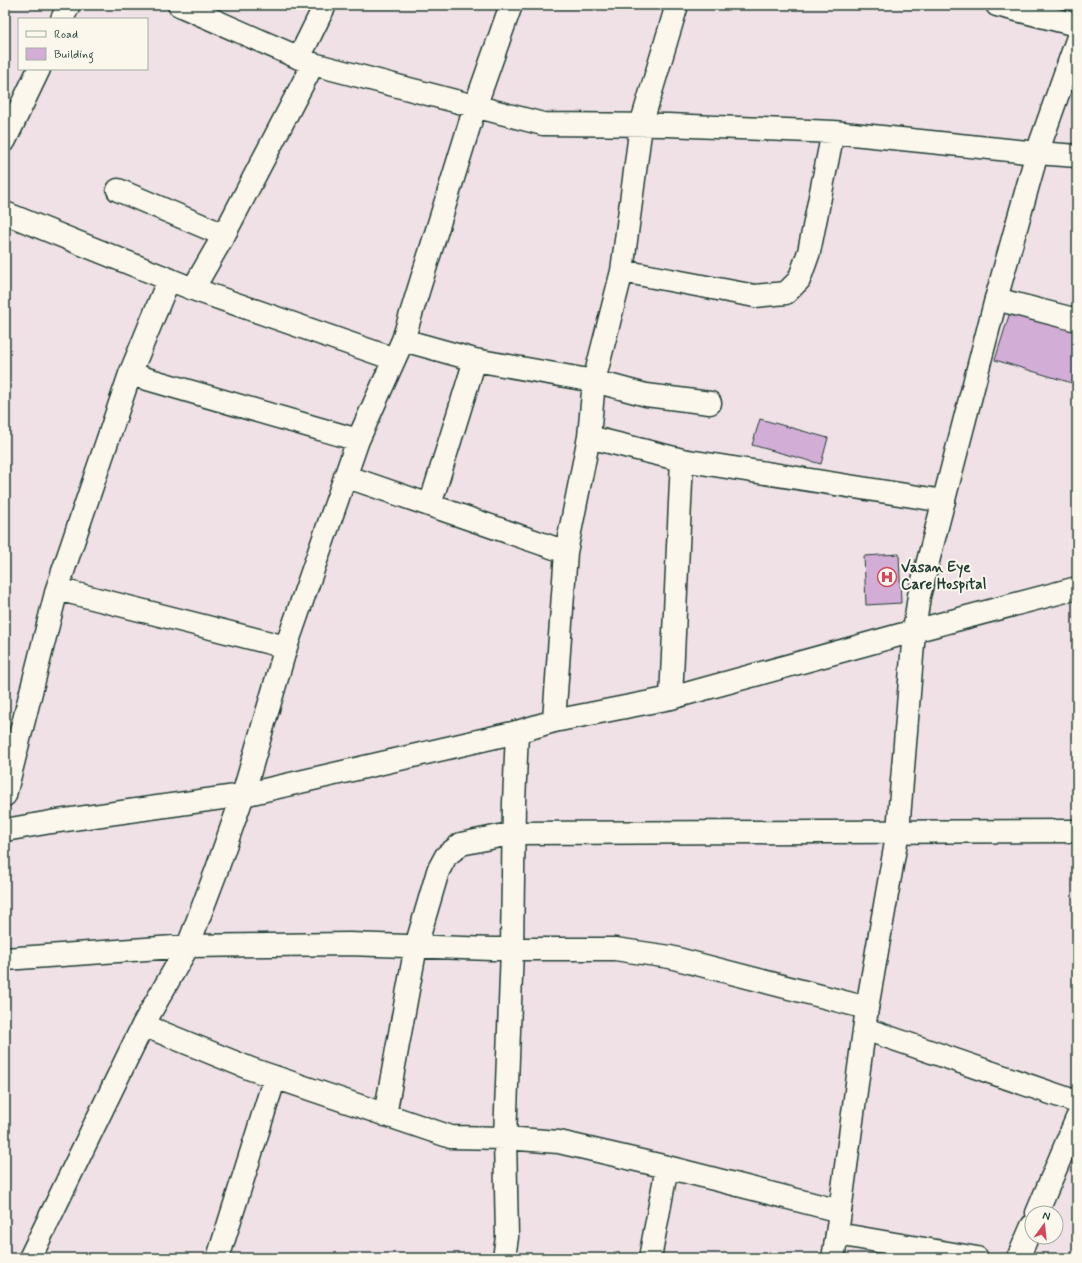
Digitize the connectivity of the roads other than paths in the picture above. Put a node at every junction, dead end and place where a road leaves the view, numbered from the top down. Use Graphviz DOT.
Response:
graph roads {
  1 [pos="69,5"];
  2 [pos="179,5"];
  3 [pos="325,5"];
  4 [pos="512,5"];
  5 [pos="676,5"];
  6 [pos="1003,6"];
  7 [pos="62,18"];
  8 [pos="1077,25"];
  9 [pos="1077,40"];
  10 [pos="306,61"];
  11 [pos="38,70"];
  12 [pos="475,107"];
  13 [pos="641,125"];
  14 [pos="833,132"];
  15 [pos="5,140"];
  16 [pos="1037,153"];
  17 [pos="1077,156"];
  18 [pos="118,190"];
  19 [pos="5,213"];
  20 [pos="224,235"];
  21 [pos="622,271"];
  22 [pos="169,279"];
  23 [pos="193,288"];
  24 [pos="996,299"];
  25 [pos="1077,320"];
  26 [pos="403,340"];
  27 [pos="394,359"];
  28 [pos="475,360"];
  29 [pos="130,374"];
  30 [pos="594,382"];
  31 [pos="710,403"];
  32 [pos="590,437"];
  33 [pos="358,440"];
  34 [pos="682,460"];
  35 [pos="345,476"];
  36 [pos="944,501"];
  37 [pos="430,505"];
  38 [pos="566,552"];
  39 [pos="1077,588"];
  40 [pos="57,589"];
  41 [pos="914,631"];
  42 [pos="286,647"];
  43 [pos="671,698"];
  44 [pos="554,721"];
  45 [pos="517,732"];
  46 [pos="5,794"];
  47 [pos="243,794"];
  48 [pos="5,830"];
  49 [pos="898,831"];
  50 [pos="1077,831"];
  51 [pos="514,833"];
  52 [pos="188,946"];
  53 [pos="416,946"];
  54 [pos="512,949"];
  55 [pos="5,959"];
  56 [pos="866,1019"];
  57 [pos="143,1025"];
  58 [pos="275,1078"];
  59 [pos="1077,1102"];
  60 [pos="385,1115"];
  61 [pos="1077,1118"];
  62 [pos="505,1138"];
  63 [pos="667,1167"];
  64 [pos="1040,1205"];
  65 [pos="840,1211"];
  66 [pos="837,1234"];
  67 [pos="1024,1244"];
  68 [pos="30,1258"];
  69 [pos="218,1258"];
  70 [pos="504,1258"];
  71 [pos="650,1258"];
  72 [pos="833,1258"];
  73 [pos="977,1258"];
  74 [pos="1018,1258"];
  1 -- 7 [label="street"];
  2 -- 10 [label="street"];
  3 -- 10 [label="street"];
  4 -- 12 [label="street"];
  5 -- 13 [label="street"];
  6 -- 8 [label="street"];
  9 -- 16 [label="street"];
  10 -- 12 [label="street"];
  10 -- 20 [label="street"];
  11 -- 15 [label="street"];
  12 -- 13 [label="street"];
  12 -- 26 [label="street"];
  13 -- 14 [label="street"];
  13 -- 21 [label="street"];
  14 -- 16 [label="street"];
  14 -- 21 [label="street"];
  16 -- 17 [label="street"];
  16 -- 24 [label="street"];
  18 -- 20 [label="street"];
  19 -- 22 [label="street"];
  20 -- 23 [label="street"];
  21 -- 30 [label="street"];
  22 -- 23 [label="street"];
  22 -- 29 [label="street"];
  23 -- 27 [label="street"];
  24 -- 25 [label="street"];
  24 -- 36 [label="street"];
  26 -- 27 [label="street"];
  26 -- 28 [label="street"];
  27 -- 33 [label="street"];
  28 -- 30 [label="street"];
  28 -- 37 [label="street"];
  29 -- 33 [label="street"];
  29 -- 40 [label="street"];
  30 -- 31 [label="street"];
  30 -- 32 [label="street"];
  32 -- 34 [label="street"];
  32 -- 38 [label="street"];
  33 -- 35 [label="street"];
  34 -- 36 [label="street"];
  34 -- 43 [label="street"];
  35 -- 37 [label="street"];
  35 -- 42 [label="street"];
  36 -- 41 [label="street"];
  37 -- 38 [label="street"];
  38 -- 44 [label="street"];
  39 -- 41 [label="street"];
  40 -- 42 [label="street"];
  40 -- 46 [label="street"];
  41 -- 43 [label="street"];
  41 -- 49 [label="street"];
  42 -- 47 [label="street"];
  43 -- 44 [label="street"];
  44 -- 45 [label="street"];
  45 -- 47 [label="street"];
  45 -- 51 [label="street"];
  47 -- 48 [label="street"];
  47 -- 52 [label="street"];
  49 -- 50 [label="street"];
  49 -- 51 [label="street"];
  49 -- 56 [label="street"];
  51 -- 53 [label="street"];
  51 -- 54 [label="street"];
  52 -- 53 [label="street"];
  52 -- 55 [label="street"];
  52 -- 57 [label="street"];
  53 -- 54 [label="street"];
  53 -- 60 [label="street"];
  54 -- 56 [label="street"];
  54 -- 62 [label="street"];
  56 -- 59 [label="street"];
  56 -- 65 [label="street"];
  57 -- 58 [label="street"];
  57 -- 68 [label="street"];
  58 -- 60 [label="street"];
  58 -- 69 [label="street"];
  60 -- 62 [label="street"];
  61 -- 64 [label="street"];
  62 -- 63 [label="street"];
  62 -- 70 [label="street"];
  63 -- 65 [label="street"];
  63 -- 71 [label="street"];
  65 -- 66 [label="street"];
  66 -- 72 [label="street"];
  66 -- 73 [label="street"];
  67 -- 74 [label="street"];
}
